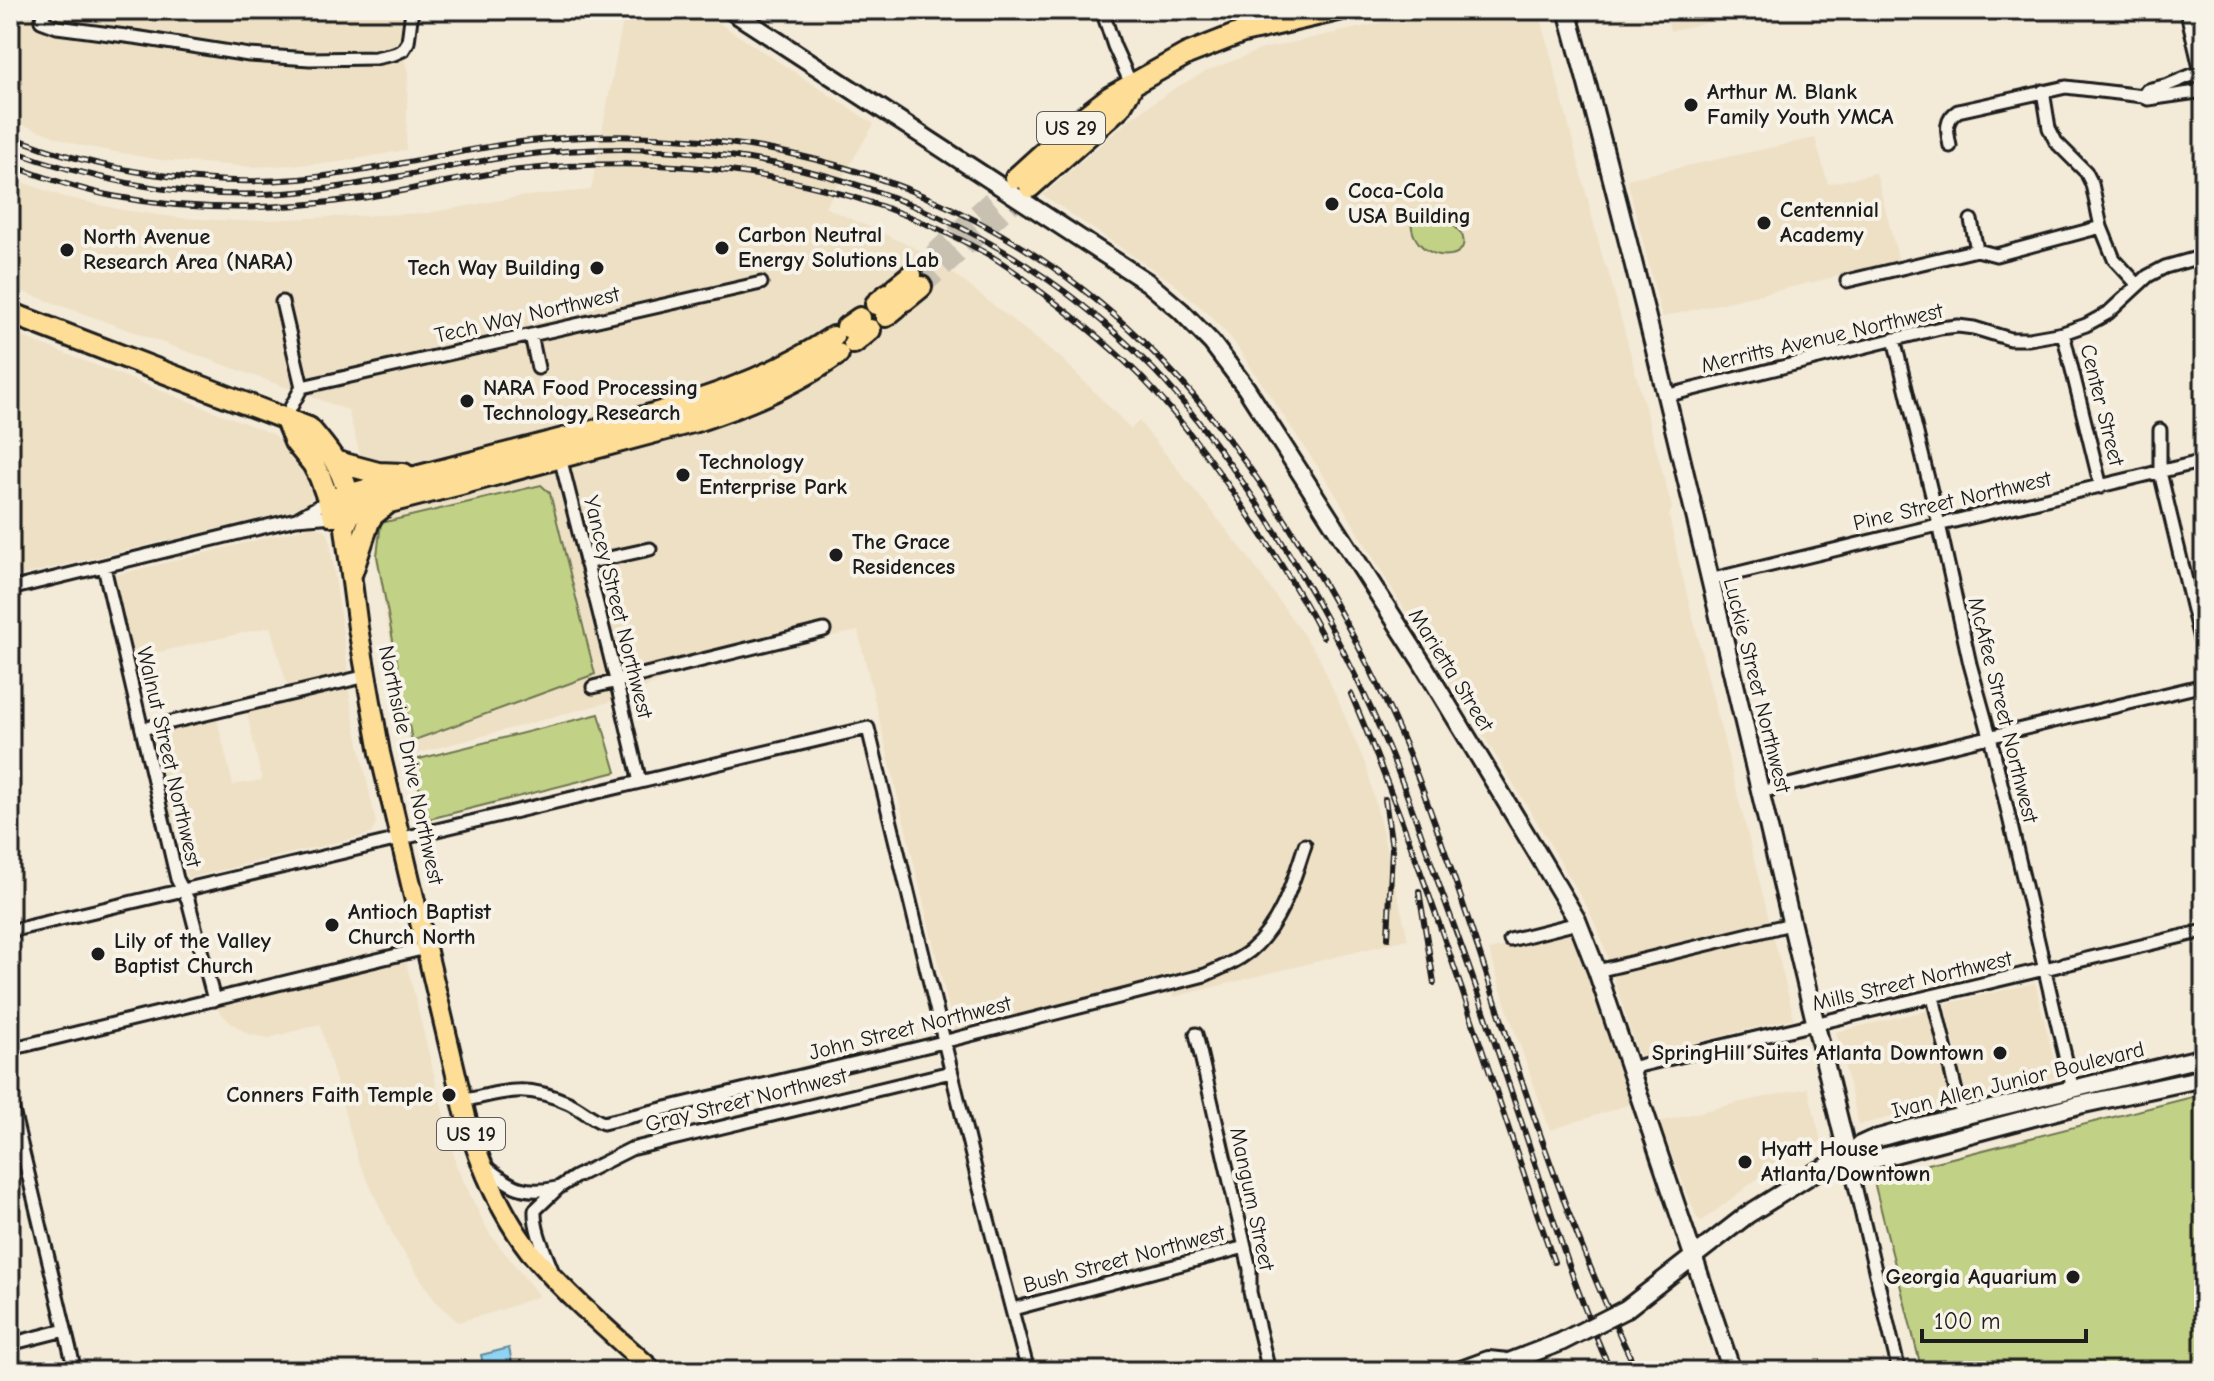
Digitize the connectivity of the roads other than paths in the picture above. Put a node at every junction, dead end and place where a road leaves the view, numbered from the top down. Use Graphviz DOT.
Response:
graph roads {
  1 [pos="412,10"];
  2 [pos="730,10"];
  3 [pos="1102,10"];
  4 [pos="1338,10"];
  5 [pos="1567,10"];
  6 [pos="2189,10"];
  7 [pos="43,16"];
  8 [pos="2204,79"];
  9 [pos="1132,86"];
  10 [pos="2043,91"];
  11 [pos="1950,146"];
  12 [pos="1024,190"];
  13 [pos="1971,220"];
  14 [pos="2101,227"];
  15 [pos="1977,250"];
  16 [pos="2204,256"];
  17 [pos="1847,281"];
  18 [pos="761,283"];
  19 [pos="2138,285"];
  20 [pos="282,302"];
  21 [pos="10,313"];
  22 [pos="877,313"];
  23 [pos="2063,333"];
  24 [pos="531,335"];
  25 [pos="1894,339"];
  26 [pos="538,368"];
  27 [pos="302,387"];
  28 [pos="1665,396"];
  29 [pos="285,418"];
  30 [pos="2160,430"];
  31 [pos="558,449"];
  32 [pos="2204,461"];
  33 [pos="337,462"];
  34 [pos="2160,472"];
  35 [pos="431,474"];
  36 [pos="2101,487"];
  37 [pos="391,501"];
  38 [pos="342,510"];
  39 [pos="1939,524"];
  40 [pos="650,549"];
  41 [pos="586,563"];
  42 [pos="104,567"];
  43 [pos="352,572"];
  44 [pos="1709,580"];
  45 [pos="10,589"];
  46 [pos="824,630"];
  47 [pos="2204,656"];
  48 [pos="367,676"];
  49 [pos="616,680"];
  50 [pos="2204,685"];
  51 [pos="593,687"];
  52 [pos="142,729"];
  53 [pos="1990,736"];
  54 [pos="640,782"];
  55 [pos="1760,792"];
  56 [pos="400,840"];
  57 [pos="1305,845"];
  58 [pos="183,891"];
  59 [pos="1578,923"];
  60 [pos="1791,924"];
  61 [pos="10,931"];
  62 [pos="2204,931"];
  63 [pos="1510,940"];
  64 [pos="426,948"];
  65 [pos="2044,970"];
  66 [pos="1597,971"];
  67 [pos="1933,997"];
  68 [pos="214,1000"];
  69 [pos="1815,1024"];
  70 [pos="1196,1034"];
  71 [pos="945,1041"];
  72 [pos="10,1049"];
  73 [pos="2204,1057"];
  74 [pos="1630,1068"];
  75 [pos="951,1072"];
  76 [pos="2204,1078"];
  77 [pos="2073,1090"];
  78 [pos="463,1101"];
  79 [pos="11,1105"];
  80 [pos="1962,1116"];
  81 [pos="1848,1156"];
  82 [pos="482,1164"];
  83 [pos="558,1188"];
  84 [pos="1245,1247"];
  85 [pos="1694,1258"];
  86 [pos="555,1277"];
  87 [pos="1013,1309"];
  88 [pos="65,1330"];
  89 [pos="10,1344"];
  90 [pos="1504,1367"];
  91 [pos="75,1371"];
  92 [pos="653,1371"];
  93 [pos="1028,1371"];
  94 [pos="1269,1371"];
  95 [pos="1458,1371"];
  96 [pos="1732,1371"];
  97 [pos="1897,1371"];
  1 -- 7 [label="street"];
  2 -- 12 [label="main road, Marietta Street"];
  3 -- 9 [label="street"];
  4 -- 9 [label="highway, US 29"];
  5 -- 28 [label="main road, Luckie Street Northwest"];
  6 -- 8 [label="main road"];
  8 -- 10 [label="street"];
  9 -- 12 [label="highway, US 29"];
  10 -- 11 [label="street"];
  10 -- 14 [label="street"];
  12 -- 59 [label="main road, Marietta Street"];
  13 -- 15 [label="street"];
  14 -- 15 [label="street"];
  14 -- 19 [label="street"];
  15 -- 17 [label="street"];
  16 -- 19 [label="street, Merritts Avenue Northwest"];
  18 -- 24 [label="street, Tech Way Northwest"];
  19 -- 23 [label="street, Merritts Avenue Northwest"];
  20 -- 27 [label="street"];
  21 -- 29 [label="highway, Northside Drive Northwest"];
  22 -- 31 [label="highway"];
  23 -- 25 [label="street, Merritts Avenue Northwest"];
  23 -- 36 [label="street, Center Street"];
  24 -- 26 [label="street"];
  24 -- 27 [label="street, Tech Way Northwest"];
  25 -- 28 [label="street, Merritts Avenue Northwest"];
  25 -- 39 [label="street, McAfee Street Northwest"];
  27 -- 29 [label="street"];
  28 -- 44 [label="main road, Luckie Street Northwest"];
  29 -- 33 [label="highway, Northside Drive Northwest / US 19"];
  29 -- 38 [label="highway, Northside Drive Northwest / US 19"];
  30 -- 34 [label="street"];
  31 -- 35 [label="highway"];
  31 -- 37 [label="highway"];
  31 -- 41 [label="street, Yancey Street Northwest"];
  32 -- 34 [label="street, Pine Street Northwest"];
  33 -- 35 [label="highway"];
  33 -- 38 [label="highway, Northside Drive Northwest / US 19"];
  34 -- 36 [label="street, Pine Street Northwest"];
  34 -- 47 [label="street"];
  35 -- 38 [label="highway"];
  36 -- 39 [label="street, Pine Street Northwest"];
  37 -- 38 [label="highway"];
  37 -- 43 [label="highway"];
  38 -- 42 [label="street"];
  38 -- 43 [label="main road, Northside Drive Northwest / US 19"];
  39 -- 44 [label="street, Pine Street Northwest"];
  39 -- 53 [label="street, McAfee Street Northwest"];
  40 -- 41 [label="street"];
  41 -- 49 [label="street, Yancey Street Northwest"];
  42 -- 45 [label="street"];
  42 -- 52 [label="street, Walnut Street Northwest"];
  43 -- 48 [label="main road, Northside Drive Northwest / US 19"];
  44 -- 55 [label="main road, Luckie Street Northwest"];
  46 -- 49 [label="street"];
  48 -- 52 [label="street"];
  48 -- 56 [label="main road, Northside Drive Northwest / US 19"];
  49 -- 51 [label="street"];
  49 -- 54 [label="street, Yancey Street Northwest"];
  50 -- 53 [label="street"];
  52 -- 58 [label="street, Walnut Street Northwest"];
  53 -- 55 [label="street"];
  53 -- 65 [label="street, McAfee Street Northwest"];
  54 -- 56 [label="street"];
  54 -- 71 [label="street"];
  55 -- 60 [label="main road, Luckie Street Northwest"];
  56 -- 58 [label="street"];
  56 -- 64 [label="main road, Northside Drive Northwest / US 19"];
  57 -- 71 [label="street, John Street Northwest"];
  58 -- 61 [label="street"];
  58 -- 68 [label="street, Walnut Street Northwest"];
  59 -- 63 [label="street"];
  59 -- 66 [label="main road, Marietta Street"];
  60 -- 66 [label="street"];
  60 -- 69 [label="main road, Luckie Street Northwest"];
  62 -- 65 [label="street, Mills Street Northwest"];
  64 -- 68 [label="street"];
  64 -- 78 [label="main road, Northside Drive Northwest / US 19"];
  65 -- 67 [label="street, Mills Street Northwest"];
  65 -- 77 [label="street, McAfee Street Northwest"];
  66 -- 74 [label="main road, Marietta Street"];
  67 -- 69 [label="street, Mills Street Northwest"];
  67 -- 80 [label="street"];
  68 -- 72 [label="street"];
  69 -- 74 [label="street, Mills Street Northwest"];
  69 -- 81 [label="main road, Luckie Street Northwest"];
  70 -- 84 [label="street, Mangum Street"];
  71 -- 75 [label="street"];
  71 -- 78 [label="street, John Street Northwest"];
  73 -- 77 [label="main road, Ivan Allen Junior Boulevard"];
  74 -- 85 [label="main road, Marietta Street"];
  75 -- 83 [label="street, Gray Street Northwest"];
  75 -- 87 [label="street"];
  76 -- 81 [label="main road, Ivan Allen Junior Boulevard"];
  77 -- 80 [label="main road, Ivan Allen Junior Boulevard"];
  78 -- 82 [label="main road, Northside Drive Northwest / US 19"];
  79 -- 88 [label="street"];
  80 -- 81 [label="main road, Ivan Allen Junior Boulevard"];
  81 -- 85 [label="main road, Ivan Allen Junior Boulevard"];
  81 -- 97 [label="street, Luckie Street Northwest"];
  82 -- 83 [label="street"];
  82 -- 86 [label="main road, Northside Drive Northwest / US 19"];
  83 -- 86 [label="street"];
  84 -- 87 [label="street, Bush Street Northwest"];
  84 -- 94 [label="street, Mangum Street"];
  85 -- 90 [label="main road, Ivan Allen Junior Boulevard, bridge"];
  85 -- 96 [label="main road, Marietta Street"];
  86 -- 92 [label="main road, Northside Drive Northwest / US 19"];
  87 -- 93 [label="street"];
  88 -- 89 [label="street"];
  88 -- 91 [label="street"];
  90 -- 95 [label="main road, Ivan Allen Junior Boulevard"];
}
